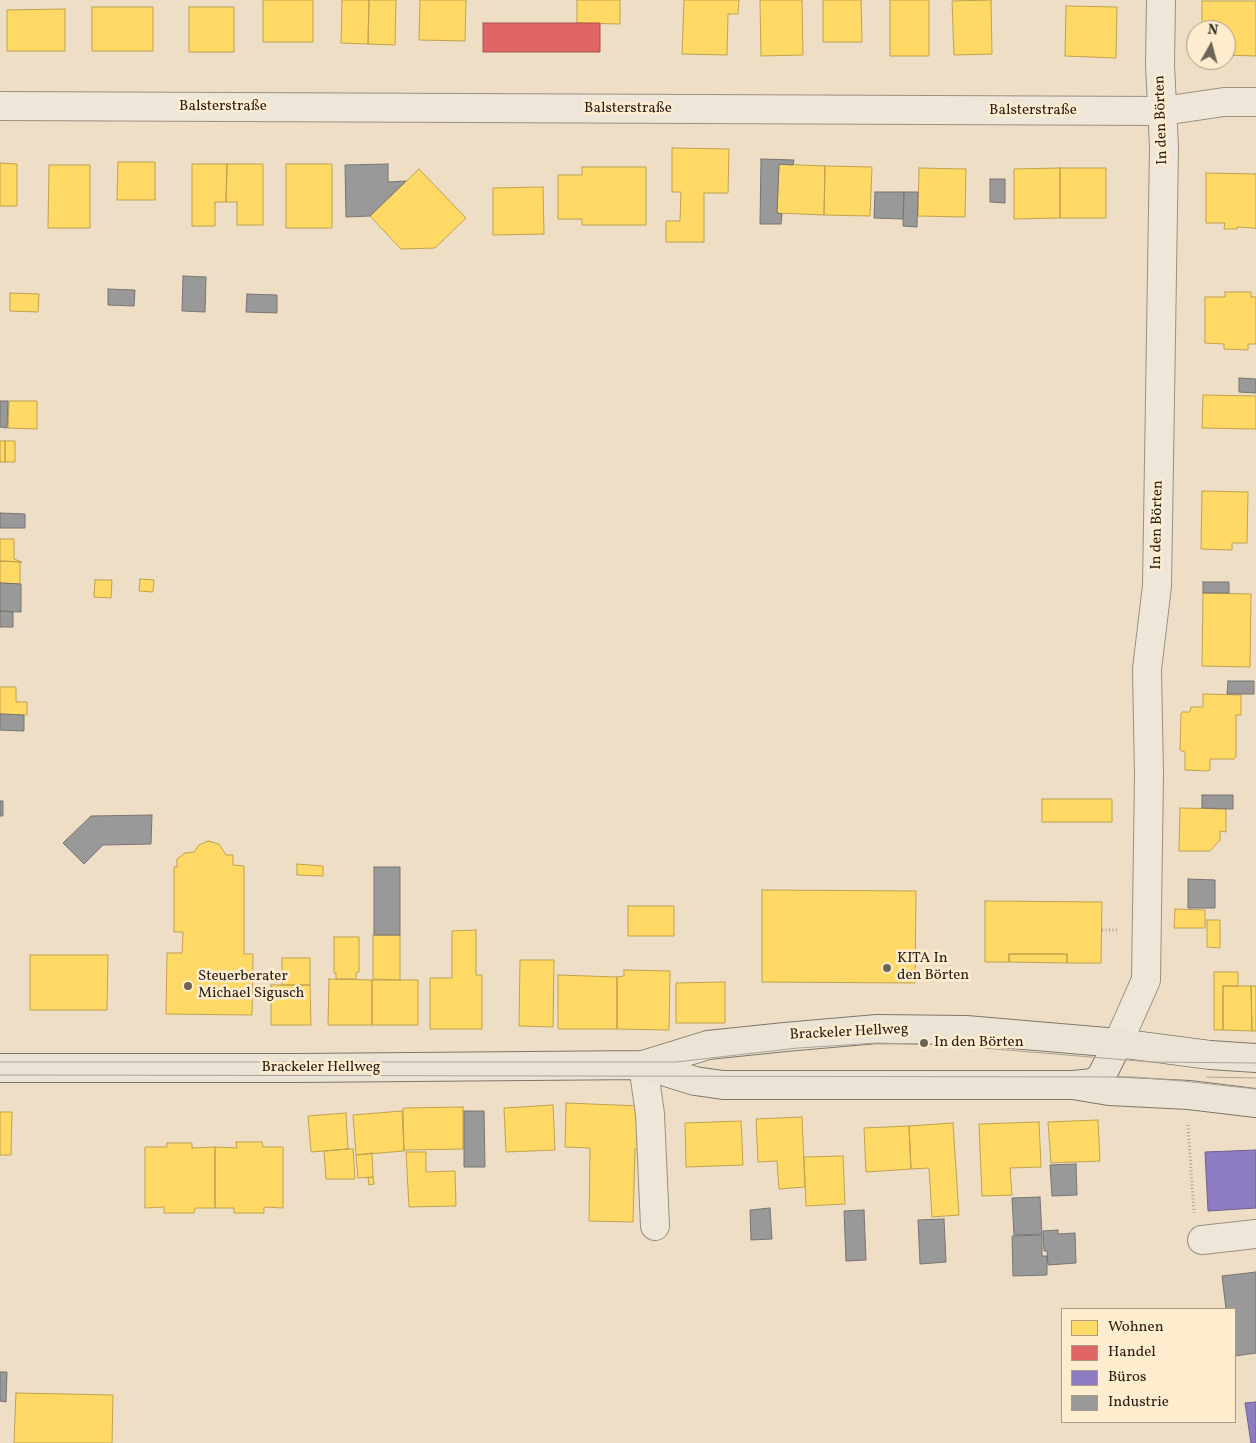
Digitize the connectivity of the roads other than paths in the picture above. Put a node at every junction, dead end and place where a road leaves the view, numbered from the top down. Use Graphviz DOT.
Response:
graph roads {
  1 [pos="1161,0"];
  2 [pos="1256,102"];
  3 [pos="0,106"];
  4 [pos="1162,111"];
  5 [pos="1118,1043"];
  6 [pos="1256,1058"];
  7 [pos="643,1065"];
  8 [pos="0,1068"];
  9 [pos="1073,1085"];
  10 [pos="1256,1103"];
  11 [pos="655,1226"];
  12 [pos="1256,1234"];
  13 [pos="1202,1240"];
  1 -- 4 [label="street, In den Börten"];
  2 -- 4 [label="street, Balsterstraße"];
  3 -- 4 [label="street, Balsterstraße"];
  4 -- 5 [label="street, In den Börten"];
  5 -- 6 [label="main road, Brackeler Hellweg"];
  5 -- 7 [label="main road, Brackeler Hellweg"];
  5 -- 9 [label="main road, Brackeler Hellweg"];
  7 -- 8 [label="main road, Brackeler Hellweg"];
  7 -- 9 [label="main road, Brackeler Hellweg"];
  7 -- 11 [label="street"];
  9 -- 10 [label="main road, Brackeler Hellweg"];
  12 -- 13 [label="street"];
}
